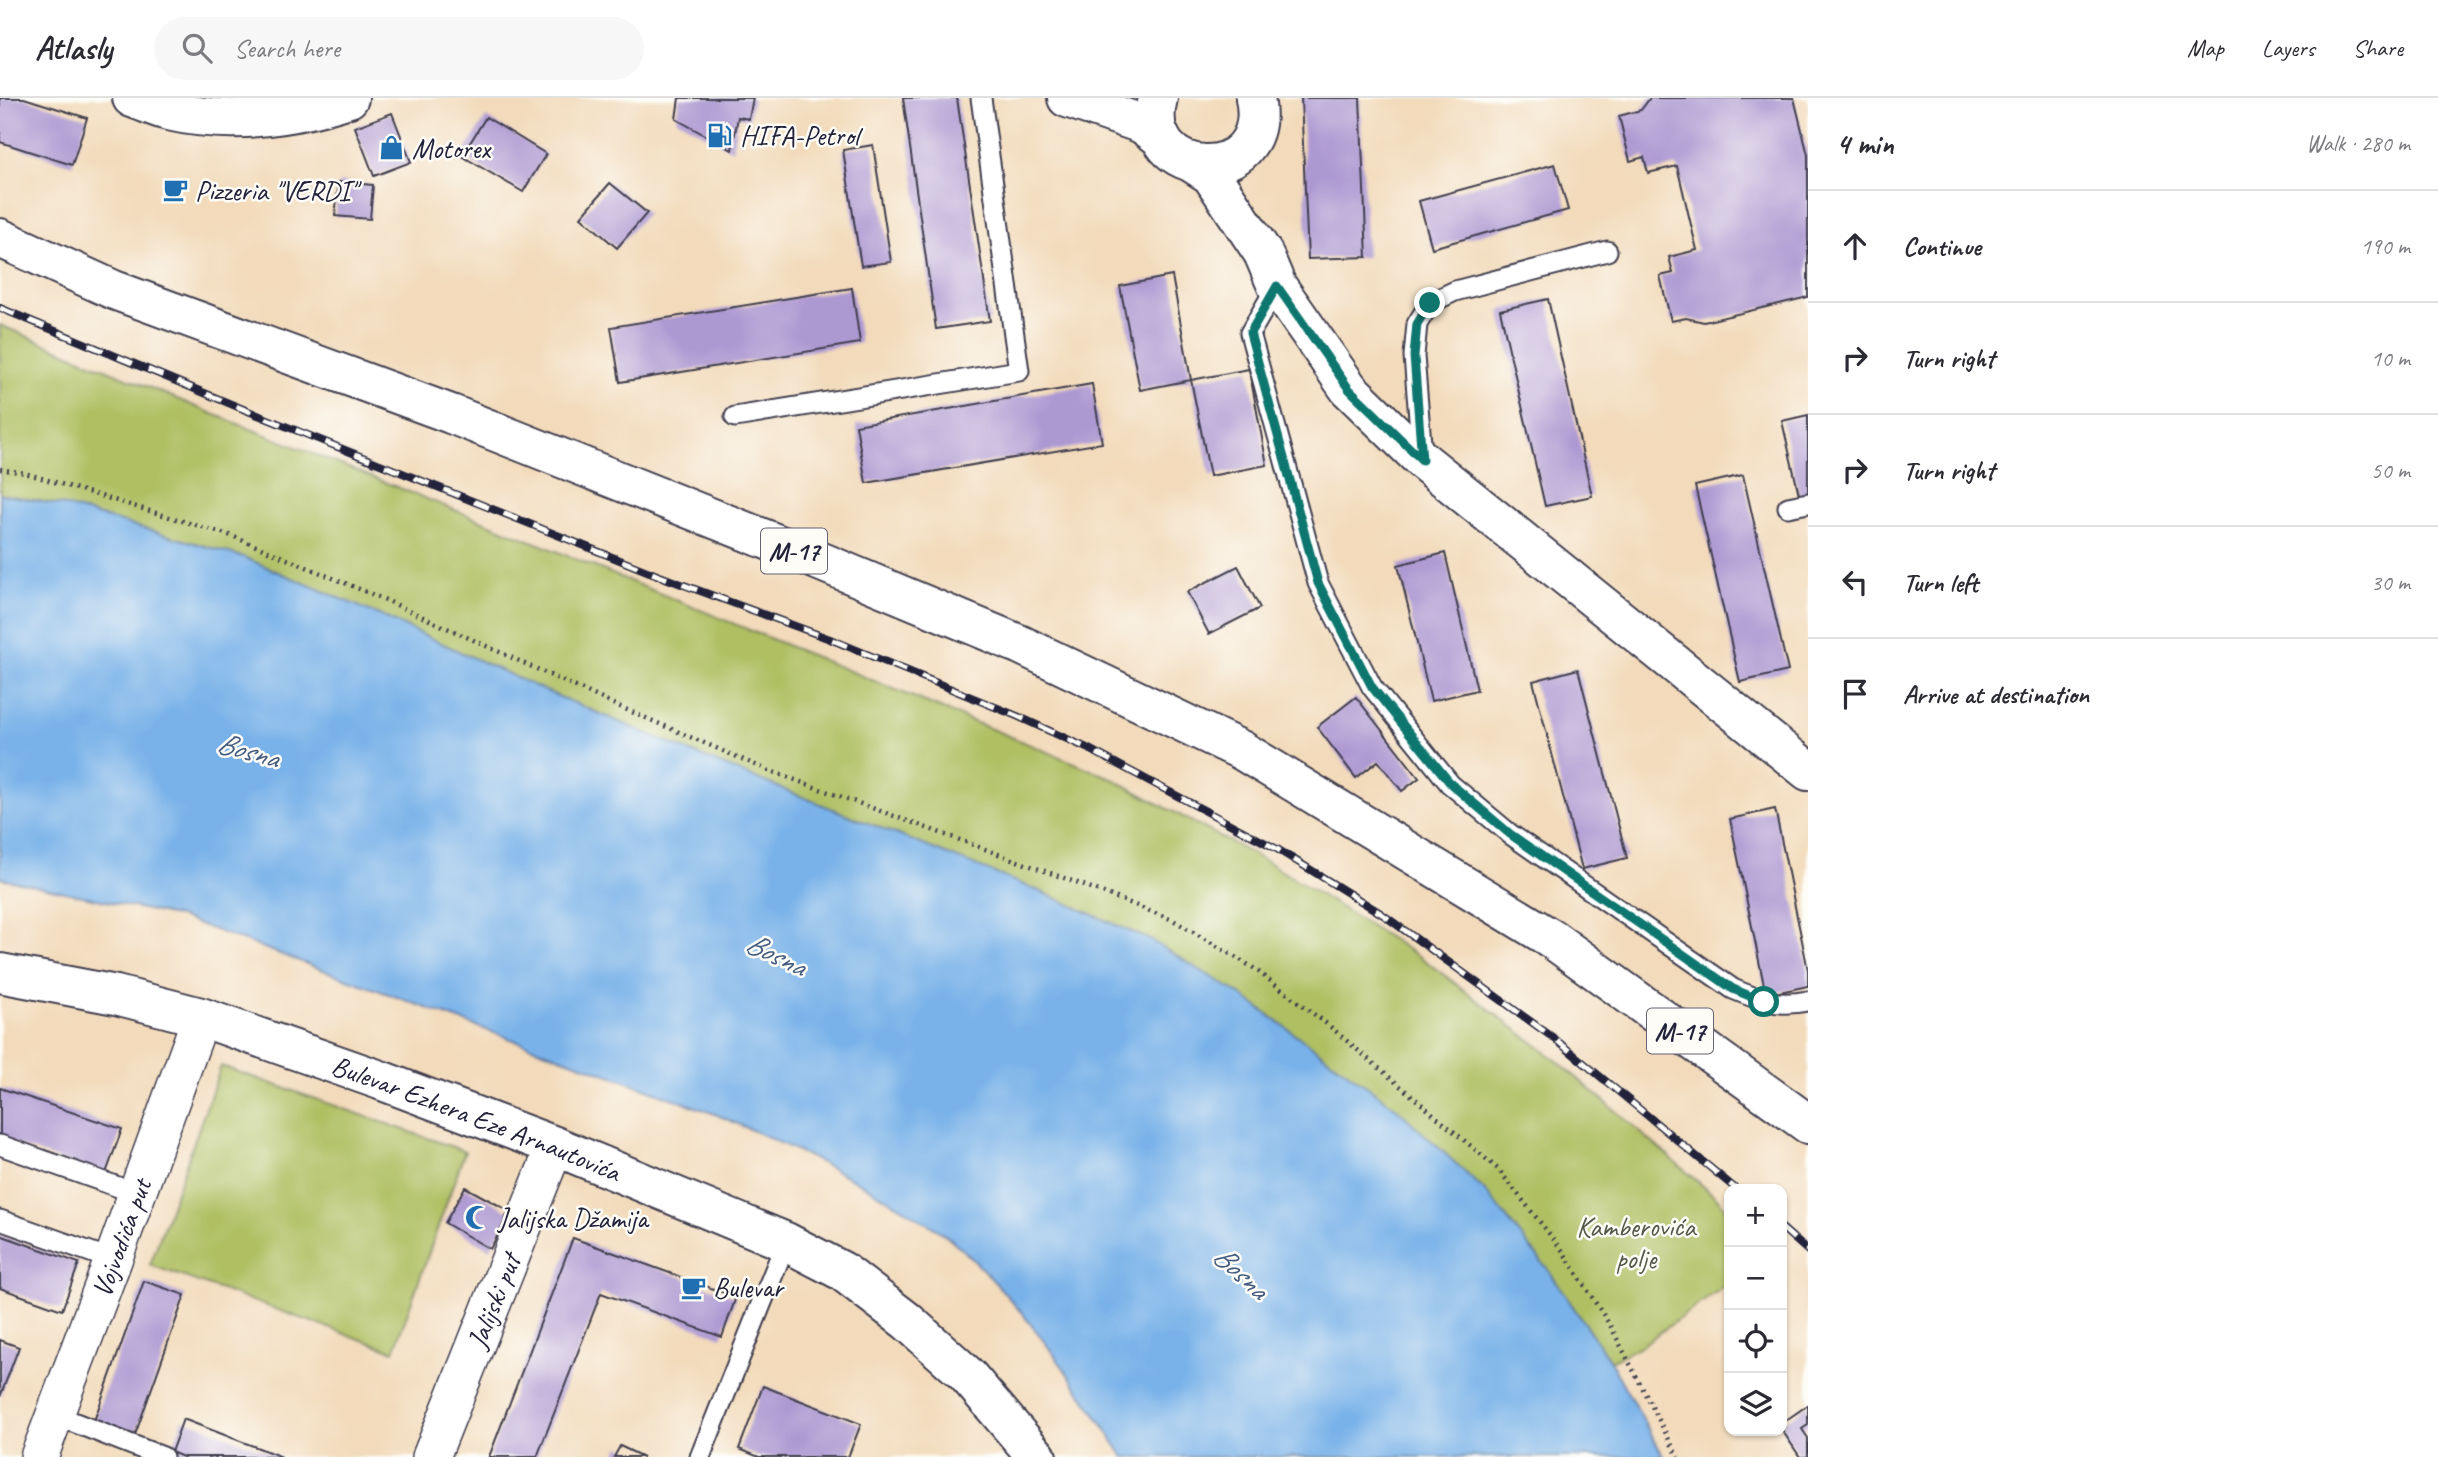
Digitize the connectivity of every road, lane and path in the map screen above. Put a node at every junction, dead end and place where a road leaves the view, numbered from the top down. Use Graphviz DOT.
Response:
graph roads {
  1 [pos="132,98"];
  2 [pos="349,98"];
  3 [pos="981,98"];
  4 [pos="1067,98"];
  5 [pos="1158,98"];
  6 [pos="1255,98"];
  7 [pos="1161,138"];
  8 [pos="1248,145"];
  9 [pos="1194,164"];
  10 [pos="0,238"];
  11 [pos="1606,251"];
  12 [pos="1270,270"];
  13 [pos="735,417"];
  14 [pos="1422,460"];
  15 [pos="0,470"];
  16 [pos="1808,503"];
  17 [pos="1788,507"];
  18 [pos="1808,771"];
  19 [pos="0,973"];
  20 [pos="1800,1002"];
  21 [pos="201,1017"];
  22 [pos="1808,1018"];
  23 [pos="1808,1124"];
  24 [pos="0,1146"];
  25 [pos="555,1146"];
  26 [pos="138,1194"];
  27 [pos="0,1220"];
  28 [pos="786,1242"];
  29 [pos="113,1260"];
  30 [pos="55,1415"];
  31 [pos="152,1455"];
  32 [pos="39,1457"];
  33 [pos="431,1457"];
  34 [pos="700,1457"];
  35 [pos="1037,1457"];
  36 [pos="1678,1457"];
  1 -- 2 [label="main road"];
  3 -- 13 [label="lane"];
  4 -- 7 [label="main road"];
  5 -- 7 [label="main road"];
  6 -- 8 [label="main road"];
  7 -- 9 [label="main road"];
  8 -- 9 [label="main road"];
  8 -- 12 [label="main road"];
  9 -- 12 [label="main road"];
  10 -- 23 [label="main road, M-17"];
  11 -- 14 [label="lane"];
  12 -- 14 [label="main road"];
  12 -- 20 [label="lane"];
  14 -- 18 [label="main road"];
  15 -- 36 [label="path"];
  16 -- 17 [label="lane"];
  19 -- 21 [label="main road, Bulevar Ezhera Eze Arnautovića"];
  20 -- 22 [label="lane"];
  21 -- 25 [label="main road, Bulevar Ezhera Eze Arnautovića"];
  21 -- 26 [label="street, Vojvodića put"];
  24 -- 26 [label="lane"];
  25 -- 28 [label="main road, Bulevar Ezhera Eze Arnautovića"];
  25 -- 33 [label="street, Jalijski put"];
  26 -- 29 [label="street, Vojvodića put"];
  27 -- 29 [label="lane"];
  28 -- 34 [label="lane"];
  28 -- 35 [label="main road, Bulevar Ezhera Eze Arnautovića"];
  29 -- 30 [label="street, Vojvodića put"];
  30 -- 31 [label="lane"];
  30 -- 32 [label="street, Vojvodića put"];
}
